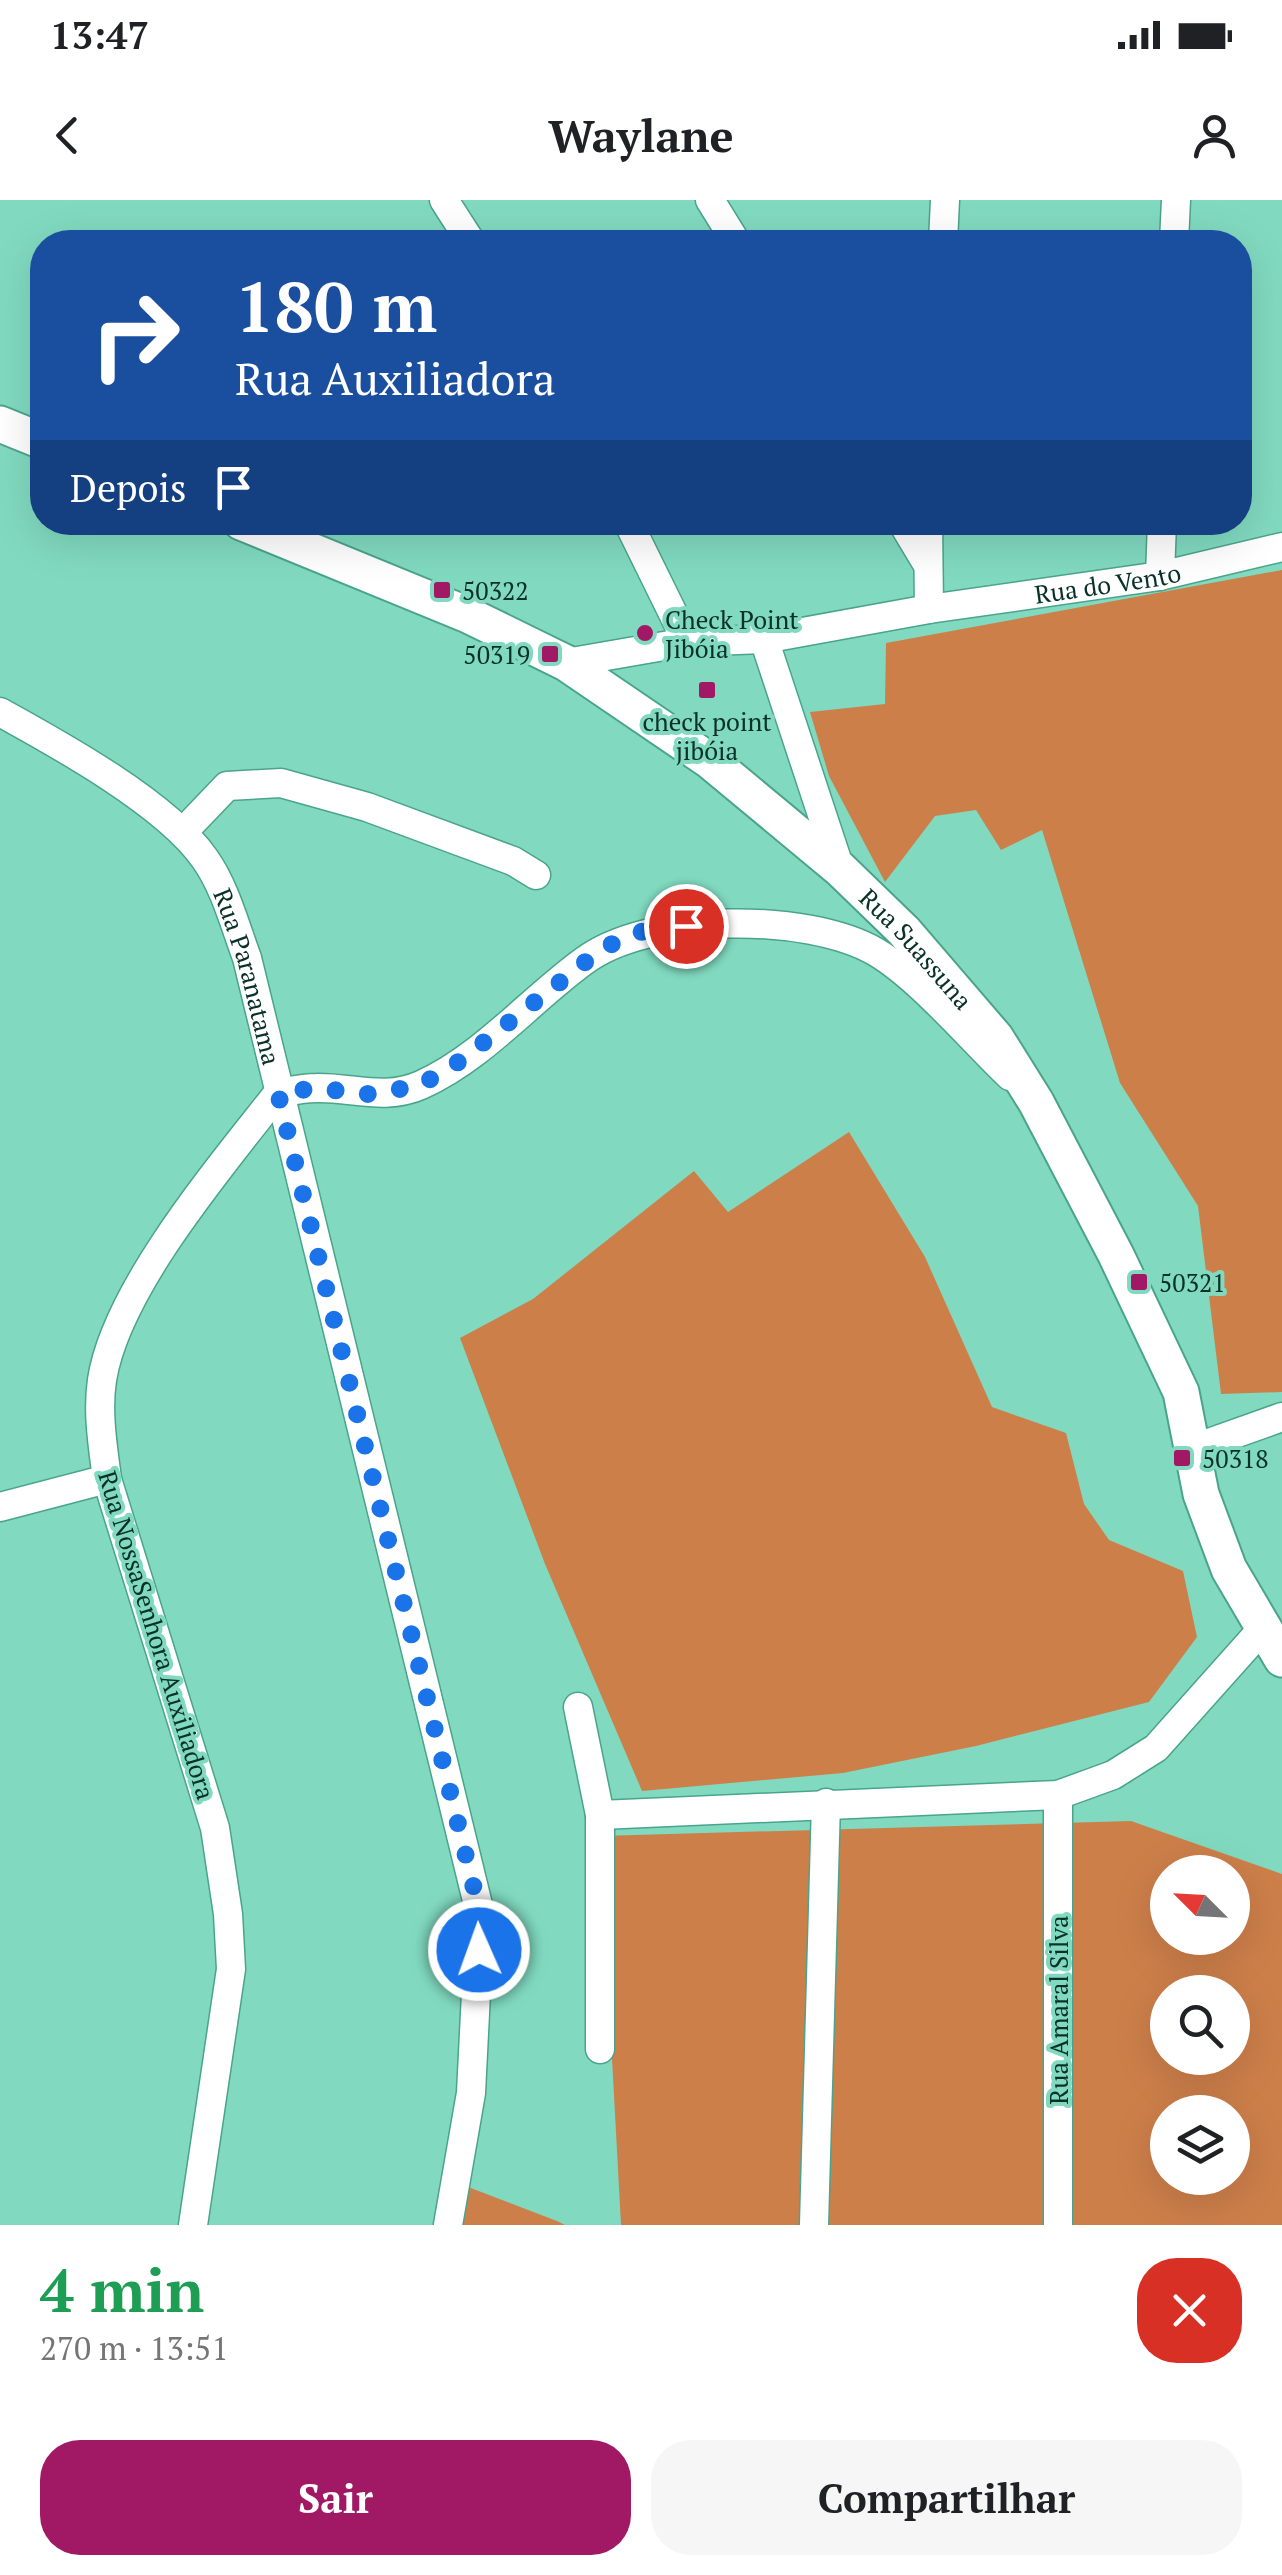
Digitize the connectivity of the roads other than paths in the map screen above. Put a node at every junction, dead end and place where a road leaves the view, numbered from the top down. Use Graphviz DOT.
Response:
graph roads {
  1 [pos="444,200"];
  2 [pos="710,200"];
  3 [pos="946,200"];
  4 [pos="1176,200"];
  5 [pos="463,230"];
  6 [pos="729,230"];
  7 [pos="944,230"];
  8 [pos="1175,230"];
  9 [pos="0,424"];
  10 [pos="30,436"];
  11 [pos="274,535"];
  12 [pos="634,535"];
  13 [pos="910,535"];
  14 [pos="927,535"];
  15 [pos="1162,535"];
  16 [pos="1282,547"];
  17 [pos="926,562"];
  18 [pos="1160,576"];
  19 [pos="929,608"];
  20 [pos="764,639"];
  21 [pos="687,642"];
  22 [pos="566,664"];
  23 [pos="0,712"];
  24 [pos="183,832"];
  25 [pos="840,869"];
  26 [pos="536,875"];
  27 [pos="278,1093"];
  28 [pos="1036,1102"];
  29 [pos="1282,1417"];
  30 [pos="1192,1448"];
  31 [pos="108,1480"];
  32 [pos="0,1508"];
  33 [pos="1263,1628"];
  34 [pos="1282,1659"];
  35 [pos="578,1706"];
  36 [pos="1058,1795"];
  37 [pos="826,1803"];
  38 [pos="600,1815"];
  39 [pos="600,2050"];
  40 [pos="192,2225"];
  41 [pos="448,2225"];
  42 [pos="814,2225"];
  43 [pos="1058,2225"];
  1 -- 5 [label="street"];
  2 -- 6 [label="street"];
  3 -- 7 [label="street"];
  4 -- 8 [label="street"];
  9 -- 10 [label="street"];
  11 -- 22 [label="street, Rua Suassuna"];
  12 -- 21 [label="street"];
  13 -- 17 [label="street"];
  14 -- 17 [label="street"];
  15 -- 18 [label="street"];
  16 -- 18 [label="street, Rua do Vento"];
  17 -- 19 [label="street"];
  18 -- 19 [label="street, Rua do Vento"];
  19 -- 20 [label="street, Rua do Vento"];
  20 -- 21 [label="street, Rua do Vento"];
  20 -- 25 [label="street"];
  21 -- 22 [label="street, Rua do Vento"];
  22 -- 25 [label="street, Rua Suassuna"];
  23 -- 24 [label="street, Rua Paranatama"];
  24 -- 26 [label="street"];
  24 -- 27 [label="street, Rua Paranatama"];
  25 -- 28 [label="street, Rua Suassuna"];
  27 -- 28 [label="street"];
  27 -- 31 [label="street, Rua NossaSenhora Auxiliadora"];
  27 -- 41 [label="street, Rua Paranatama"];
  28 -- 30 [label="street, Rua Suassuna"];
  29 -- 30 [label="street"];
  30 -- 33 [label="street, Rua Suassuna"];
  31 -- 32 [label="street"];
  31 -- 40 [label="street, Rua NossaSenhora Auxiliadora"];
  33 -- 34 [label="street, Rua Suassuna"];
  33 -- 36 [label="street"];
  35 -- 38 [label="street"];
  36 -- 37 [label="street"];
  36 -- 43 [label="street, Rua Amaral Silva"];
  37 -- 38 [label="street"];
  37 -- 42 [label="street"];
  38 -- 39 [label="street"];
}
